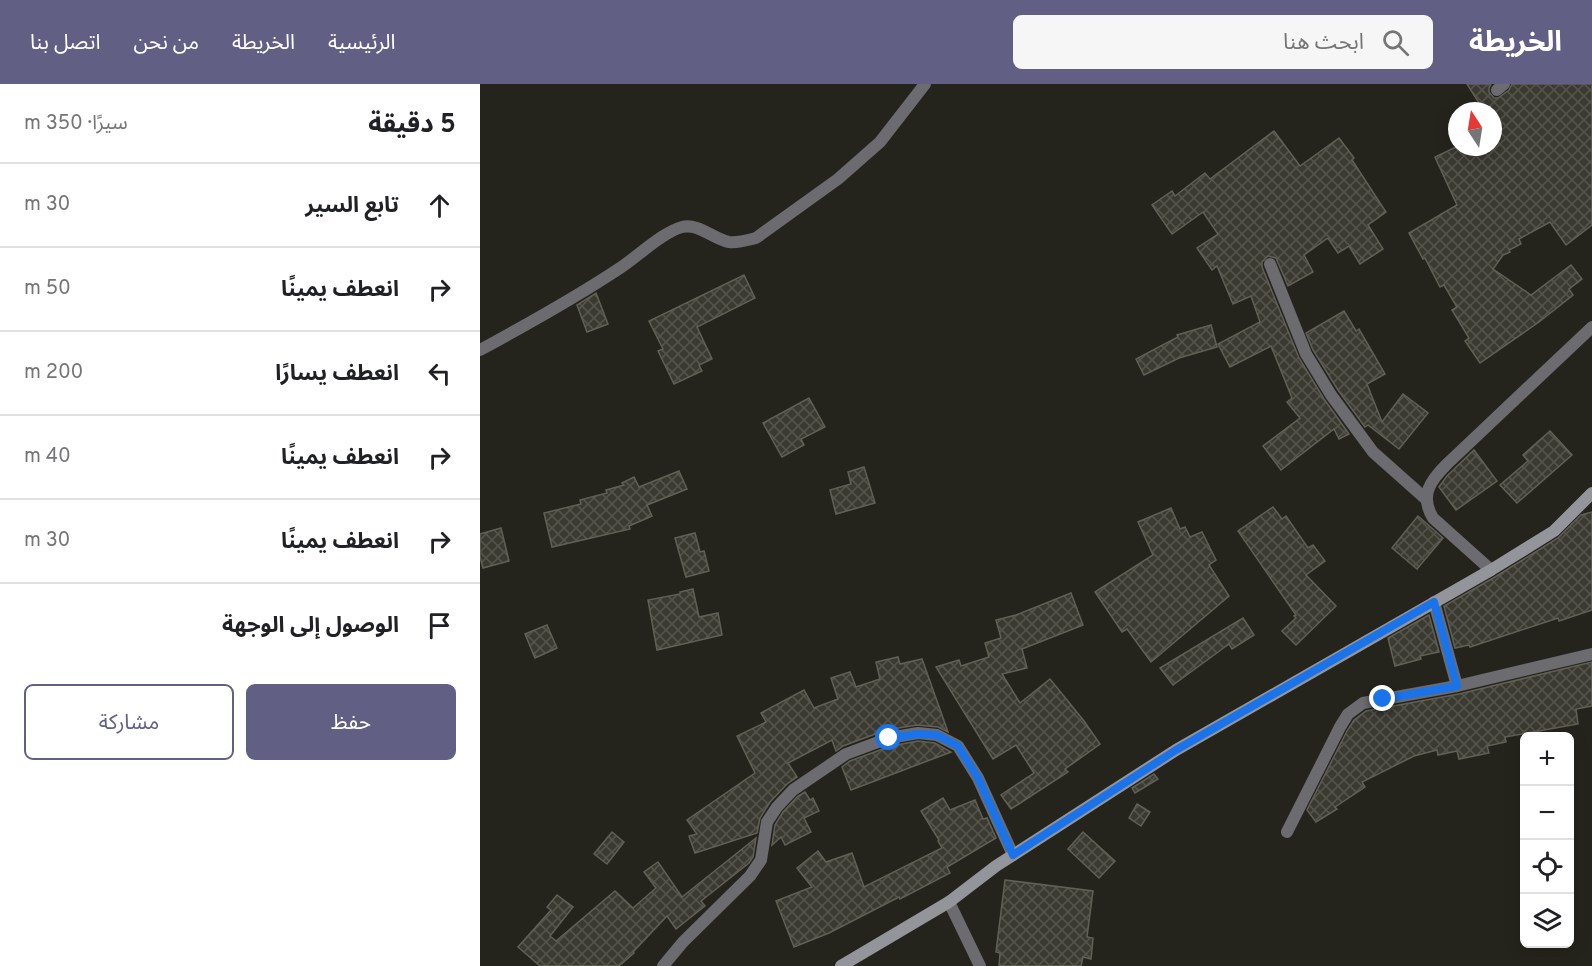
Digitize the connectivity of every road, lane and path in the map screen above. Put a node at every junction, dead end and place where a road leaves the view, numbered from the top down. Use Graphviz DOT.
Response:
graph roads {
  1 [pos="925,84"];
  2 [pos="1269,264"];
  3 [pos="1592,327"];
  4 [pos="480,350"];
  5 [pos="1591,497"];
  6 [pos="1427,500"];
  7 [pos="1491,570"];
  8 [pos="1434,602"];
  9 [pos="1592,654"];
  10 [pos="1457,686"];
  11 [pos="1287,831"];
  12 [pos="1013,855"];
  13 [pos="949,902"];
  14 [pos="663,966"];
  15 [pos="841,966"];
  16 [pos="980,966"];
  1 -- 4 [label="street"];
  2 -- 6 [label="street"];
  3 -- 6 [label="street"];
  5 -- 7 [label="main road"];
  6 -- 7 [label="street"];
  7 -- 8 [label="main road"];
  8 -- 10 [label="street"];
  8 -- 12 [label="main road"];
  9 -- 10 [label="street"];
  10 -- 11 [label="street"];
  12 -- 13 [label="main road"];
  12 -- 14 [label="street"];
  13 -- 15 [label="main road"];
  13 -- 16 [label="street"];
}
